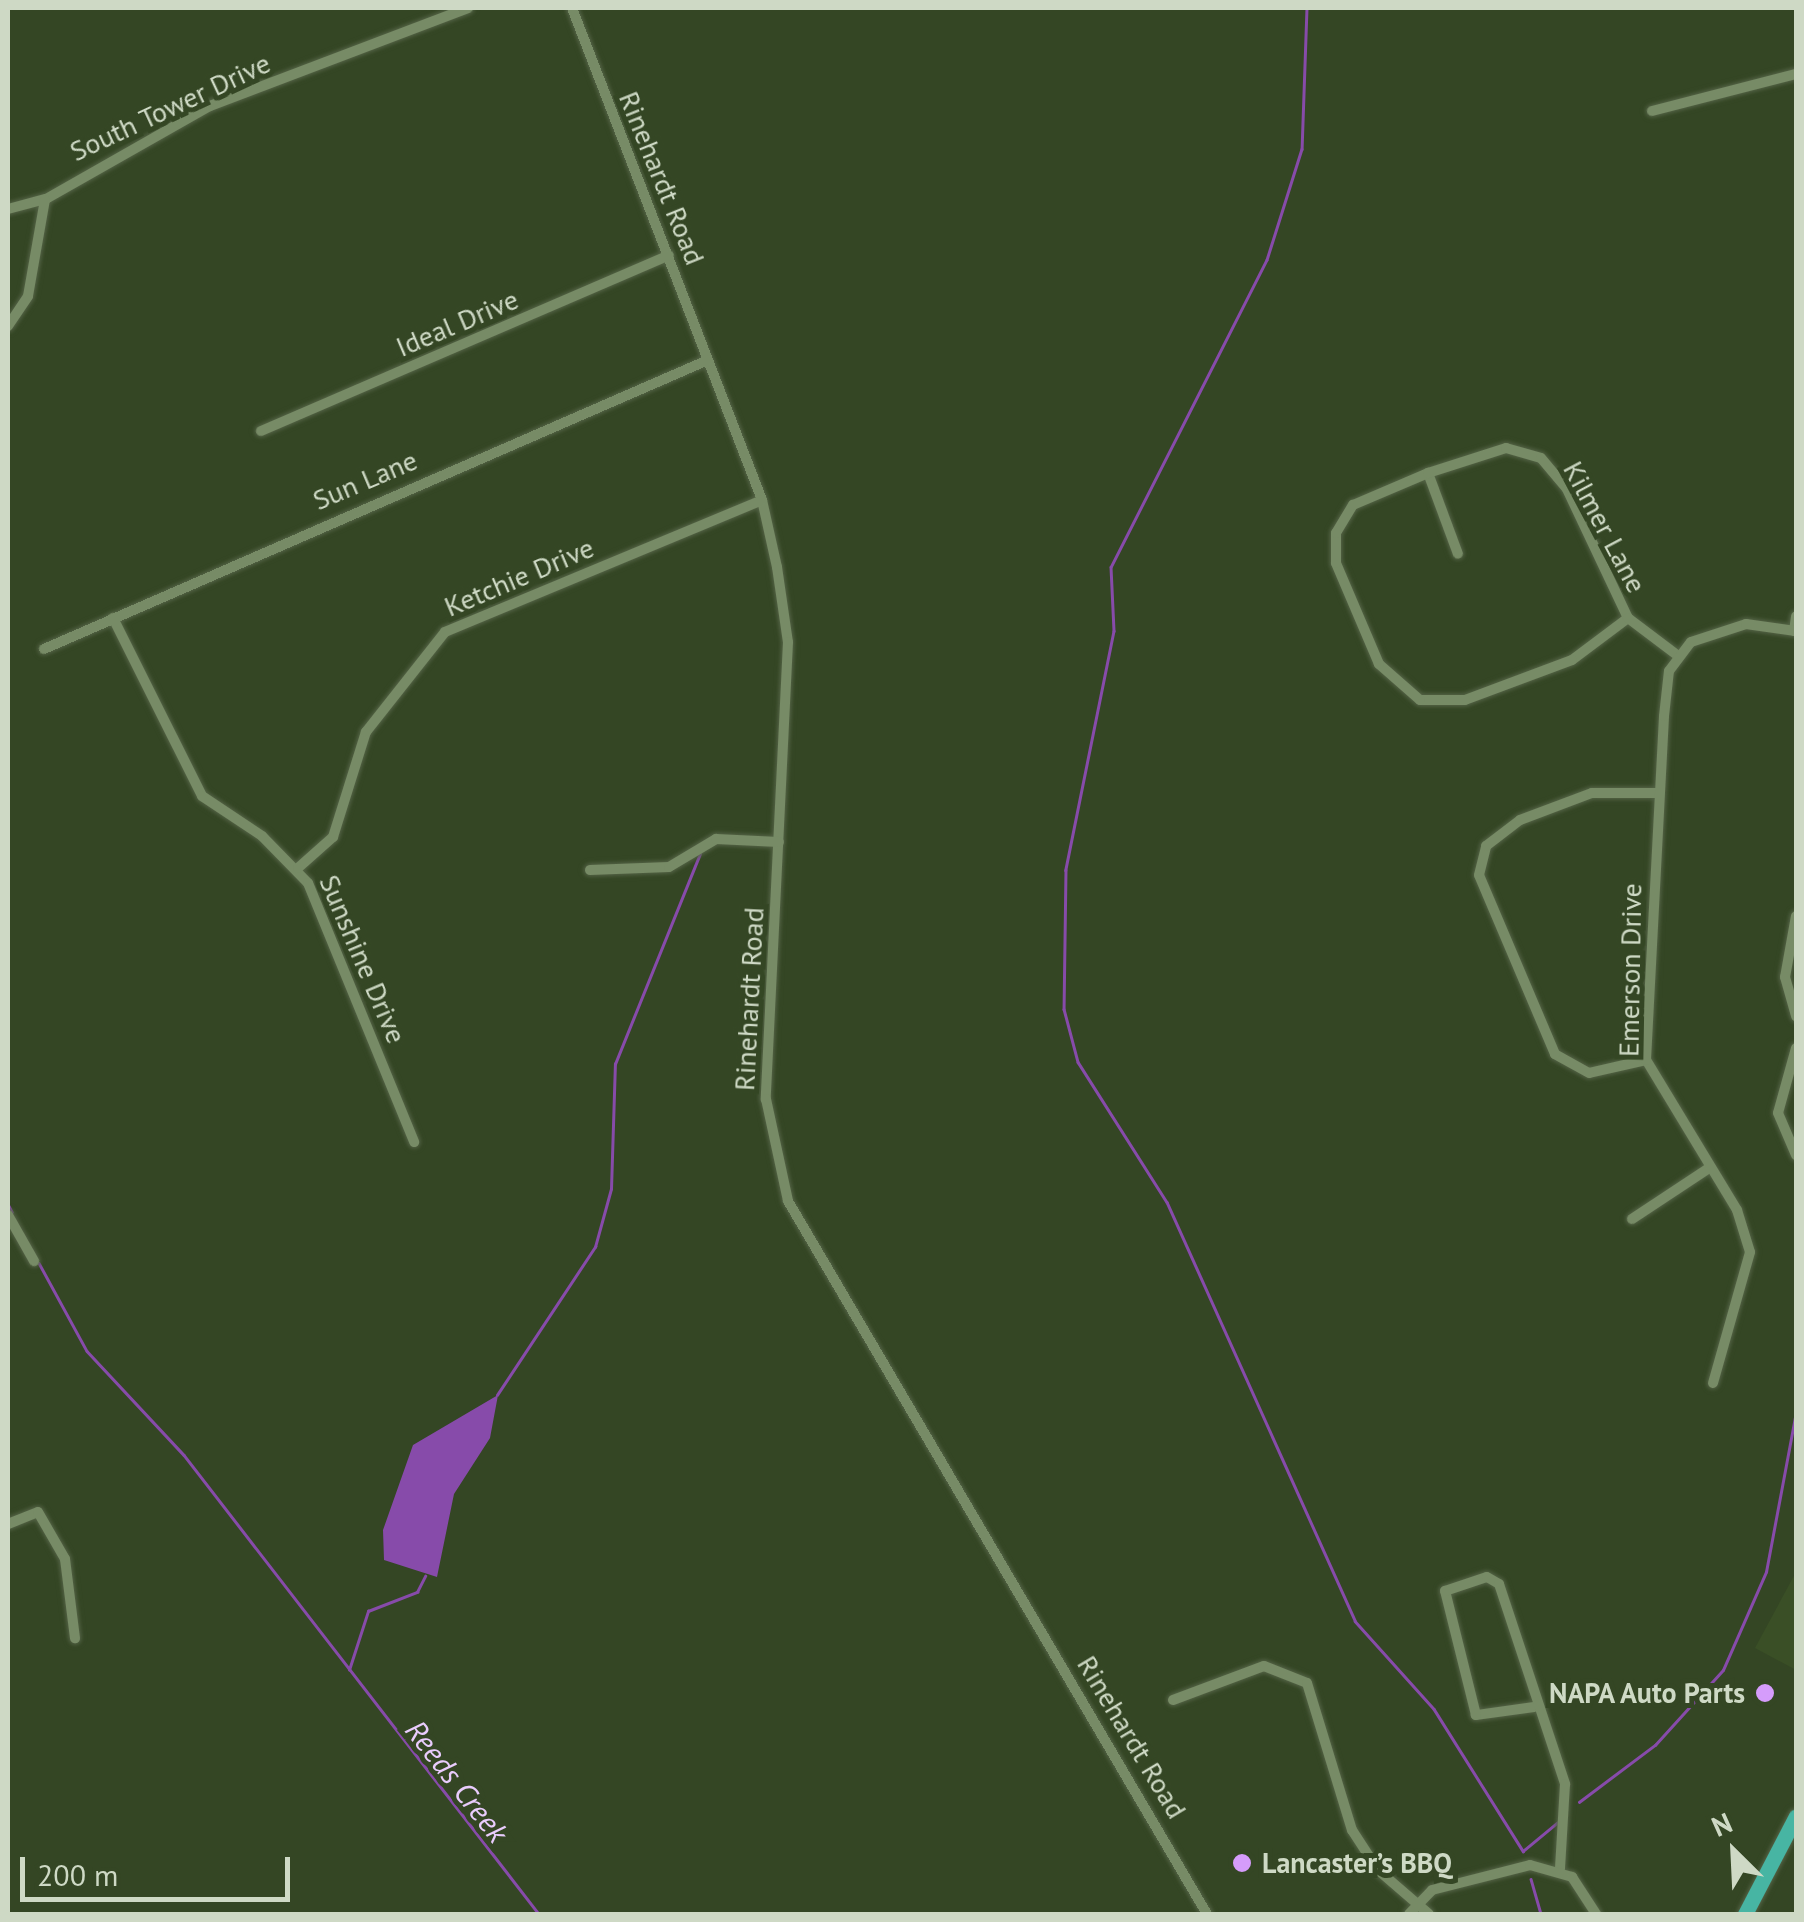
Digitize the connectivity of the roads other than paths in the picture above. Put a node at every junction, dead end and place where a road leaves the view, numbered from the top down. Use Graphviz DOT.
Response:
graph roads {
  1 [pos="468,8"];
  2 [pos="572,8"];
  3 [pos="1796,74"];
  4 [pos="1652,110"];
  5 [pos="46,199"];
  6 [pos="8,209"];
  7 [pos="669,255"];
  8 [pos="8,326"];
  9 [pos="708,360"];
  10 [pos="262,430"];
  11 [pos="1428,473"];
  12 [pos="762,500"];
  13 [pos="1458,554"];
  14 [pos="1796,616"];
  15 [pos="114,618"];
  16 [pos="1628,618"];
  17 [pos="1795,631"];
  18 [pos="44,649"];
  19 [pos="1677,656"];
  20 [pos="1659,792"];
  21 [pos="779,842"];
  22 [pos="298,868"];
  23 [pos="590,870"];
  24 [pos="1796,916"];
  25 [pos="1796,1016"];
  26 [pos="1796,1048"];
  27 [pos="1646,1060"];
  28 [pos="414,1142"];
  29 [pos="1796,1155"];
  30 [pos="1709,1168"];
  31 [pos="8,1215"];
  32 [pos="1632,1220"];
  33 [pos="34,1262"];
  34 [pos="1713,1383"];
  35 [pos="8,1524"];
  36 [pos="75,1638"];
  37 [pos="1173,1700"];
  38 [pos="1534,1707"];
  39 [pos="1796,1816"];
  40 [pos="1560,1869"];
  41 [pos="1413,1910"];
  42 [pos="1207,1914"];
  43 [pos="1429,1914"];
  44 [pos="1596,1914"];
  45 [pos="1745,1914"];
  1 -- 5 [label="street, South Tower Drive"];
  2 -- 7 [label="street, Rinehardt Road"];
  3 -- 4 [label="street"];
  5 -- 6 [label="street, South Tower Drive"];
  5 -- 8 [label="street"];
  7 -- 9 [label="street, Rinehardt Road"];
  7 -- 10 [label="street, Ideal Drive"];
  9 -- 12 [label="street, Rinehardt Road"];
  9 -- 15 [label="street, Sun Lane"];
  11 -- 13 [label="street"];
  11 -- 16 [label="street, Kilmer Lane"];
  11 -- 16 [label="street, Kilmer Lane"];
  12 -- 21 [label="street, Rinehardt Road"];
  12 -- 22 [label="street, Ketchie Drive"];
  14 -- 17 [label="street"];
  15 -- 18 [label="street, Sun Lane"];
  15 -- 22 [label="street, Sunshine Drive"];
  16 -- 19 [label="street, Kilmer Lane"];
  17 -- 19 [label="street"];
  19 -- 20 [label="street, Emerson Drive"];
  20 -- 27 [label="street, Emerson Drive"];
  20 -- 27 [label="street"];
  21 -- 23 [label="street"];
  21 -- 42 [label="street, Rinehardt Road"];
  22 -- 28 [label="street, Sunshine Drive"];
  24 -- 25 [label="street"];
  26 -- 29 [label="street"];
  27 -- 30 [label="street, Emerson Drive"];
  30 -- 32 [label="street"];
  30 -- 34 [label="street, Emerson Drive"];
  31 -- 33 [label="street"];
  35 -- 36 [label="street"];
  37 -- 41 [label="street"];
  38 -- 38 [label="street"];
  38 -- 40 [label="street"];
  39 -- 45 [label="main road"];
  40 -- 41 [label="street"];
  40 -- 44 [label="street"];
  41 -- 43 [label="street"];
}
